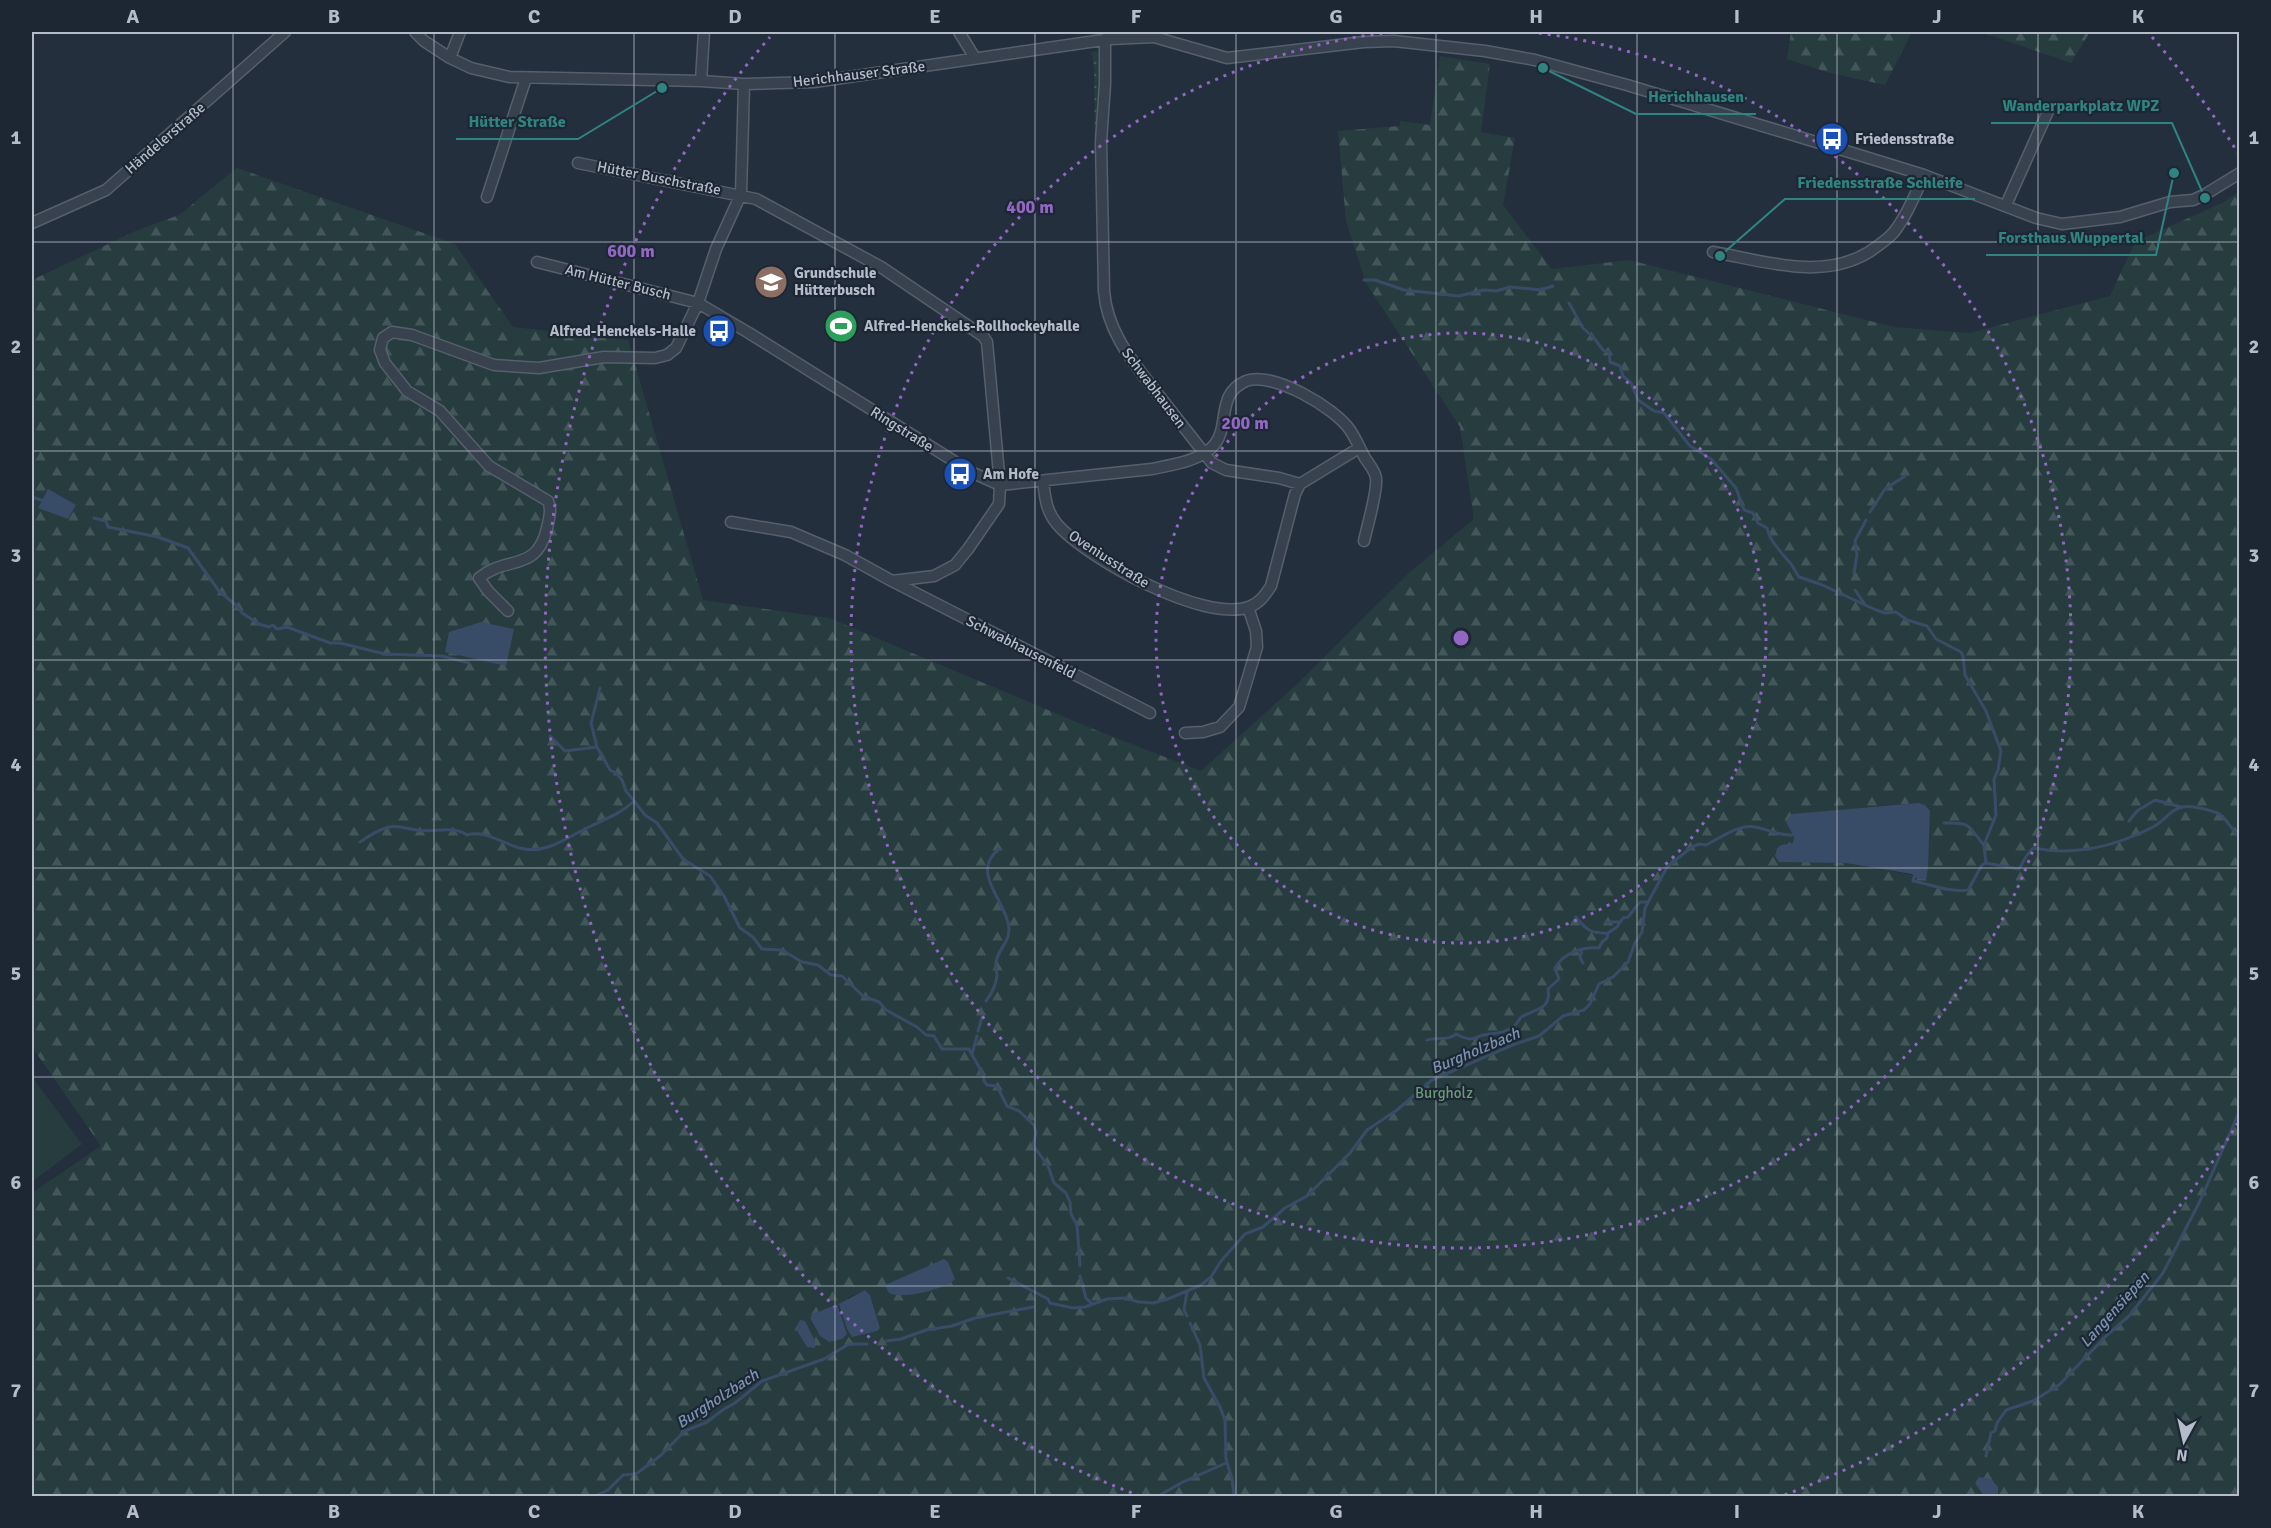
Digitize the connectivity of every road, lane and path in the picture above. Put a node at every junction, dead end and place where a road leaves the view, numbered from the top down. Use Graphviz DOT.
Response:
graph roads {
  1 [pos="285,32"];
  2 [pos="415,32"];
  3 [pos="460,32"];
  4 [pos="704,32"];
  5 [pos="959,32"];
  6 [pos="1107,36"];
  7 [pos="450,58"];
  8 [pos="975,58"];
  9 [pos="526,78"];
  10 [pos="701,81"];
  11 [pos="744,84"];
  12 [pos="2049,110"];
  13 [pos="578,163"];
  14 [pos="2240,173"];
  15 [pos="1924,175"];
  16 [pos="741,194"];
  17 [pos="487,197"];
  18 [pos="2006,205"];
  19 [pos="32,223"];
  20 [pos="1713,252"];
  21 [pos="537,262"];
  22 [pos="698,303"];
  23 [pos="1359,448"];
  24 [pos="1204,453"];
  25 [pos="1043,482"];
  26 [pos="1300,484"];
  27 [pos="1000,485"];
  28 [pos="731,522"];
  29 [pos="1364,541"];
  30 [pos="892,581"];
  31 [pos="1248,607"];
  32 [pos="508,611"];
  33 [pos="1150,713"];
  34 [pos="1185,733"];
  1 -- 19 [label="street, Händelerstraße"];
  2 -- 7 [label="street, Herichhauser Straße"];
  3 -- 7 [label="street"];
  4 -- 10 [label="street"];
  5 -- 8 [label="street"];
  6 -- 8 [label="street, Herichhauser Straße"];
  6 -- 15 [label="street, Herichhauser Straße"];
  6 -- 24 [label="street, Schwabhausen"];
  7 -- 9 [label="street, Herichhauser Straße"];
  8 -- 11 [label="street, Herichhauser Straße"];
  9 -- 10 [label="street, Herichhauser Straße"];
  9 -- 17 [label="street"];
  10 -- 11 [label="street, Herichhauser Straße"];
  11 -- 16 [label="street, Hütter Buschstraße"];
  12 -- 18 [label="street"];
  13 -- 16 [label="street, Hütter Buschstraße"];
  14 -- 18 [label="street"];
  15 -- 18 [label="street"];
  15 -- 20 [label="street"];
  16 -- 22 [label="street, Hütter Buschstraße"];
  16 -- 27 [label="street"];
  21 -- 22 [label="street, Am Hütter Busch"];
  22 -- 27 [label="street, Ringstraße"];
  22 -- 32 [label="street, Hütter Buschstraße"];
  23 -- 24 [label="street"];
  23 -- 26 [label="street"];
  23 -- 29 [label="street"];
  24 -- 25 [label="street, Ringstraße"];
  24 -- 26 [label="street, Schwabhausen"];
  25 -- 27 [label="street, Ringstraße"];
  25 -- 31 [label="street, Oveniusstraße"];
  26 -- 31 [label="street"];
  27 -- 30 [label="street"];
  28 -- 30 [label="street, Schwabhausenfeld"];
  30 -- 33 [label="street, Schwabhausenfeld"];
  31 -- 34 [label="street"];
}
